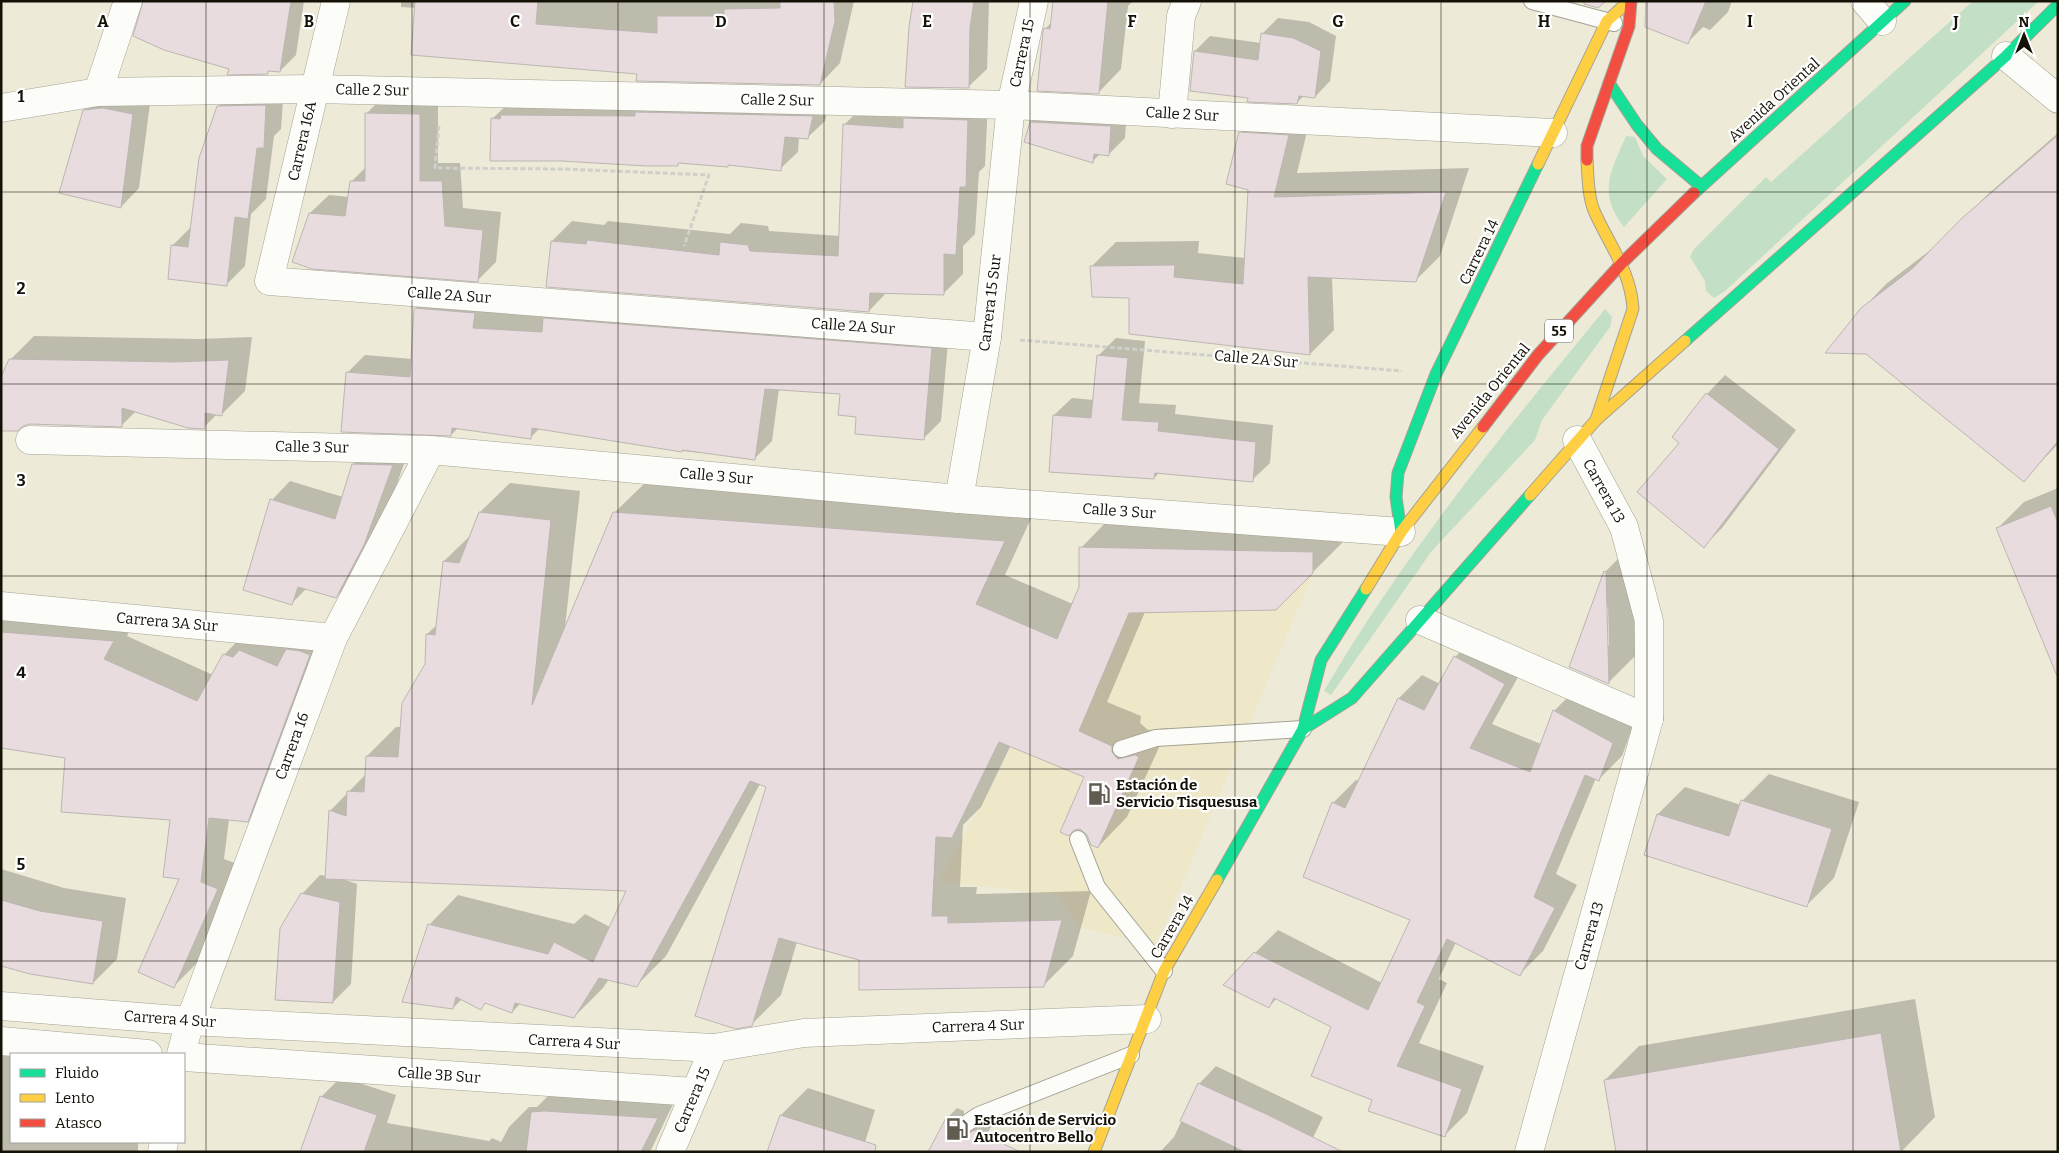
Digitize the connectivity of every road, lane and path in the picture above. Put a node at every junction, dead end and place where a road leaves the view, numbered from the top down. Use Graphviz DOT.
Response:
graph roads {
  1 [pos="128,1"];
  2 [pos="336,1"];
  3 [pos="1034,1"];
  4 [pos="1187,1"];
  5 [pos="1532,1"];
  6 [pos="1630,1"];
  7 [pos="1865,1"];
  8 [pos="1905,1"];
  9 [pos="2058,5"];
  10 [pos="1607,21"];
  11 [pos="1882,22"];
  12 [pos="1628,26"];
  13 [pos="2006,56"];
  14 [pos="1609,83"];
  15 [pos="314,89"];
  16 [pos="98,92"];
  17 [pos="443,92"];
  18 [pos="2058,100"];
  19 [pos="1011,105"];
  20 [pos="1,108"];
  21 [pos="1172,114"];
  22 [pos="1554,133"];
  23 [pos="1701,186"];
  24 [pos="684,246"];
  25 [pos="1622,263"];
  26 [pos="269,281"];
  27 [pos="987,337"];
  28 [pos="1436,374"];
  29 [pos="1596,420"];
  30 [pos="30,440"];
  31 [pos="1577,440"];
  32 [pos="431,450"];
  33 [pos="958,499"];
  34 [pos="1402,532"];
  35 [pos="1,606"];
  36 [pos="1420,620"];
  37 [pos="333,638"];
  38 [pos="1649,720"];
  39 [pos="1303,729"];
  40 [pos="1121,749"];
  41 [pos="1078,839"];
  42 [pos="1164,971"];
  43 [pos="1,1006"];
  44 [pos="1147,1019"];
  45 [pos="190,1021"];
  46 [pos="1,1041"];
  47 [pos="714,1048"];
  48 [pos="137,1053"];
  49 [pos="180,1053"];
  50 [pos="1131,1055"];
  51 [pos="185,1058"];
  52 [pos="694,1092"];
  53 [pos="964,1125"];
  54 [pos="670,1152"];
  55 [pos="1094,1152"];
  56 [pos="1529,1152"];
  1 -- 16 [label="street"];
  2 -- 15 [label="street, Carrera 16A"];
  3 -- 19 [label="street, Carrera 15"];
  4 -- 21 [label="street"];
  5 -- 10 [label="lane"];
  6 -- 10 [label="main road, Carrera 14"];
  6 -- 12 [label="main road, Carrera 14"];
  7 -- 11 [label="street"];
  8 -- 11 [label="main road, Avenida Oriental / 55"];
  9 -- 13 [label="main road"];
  10 -- 12 [label="lane"];
  10 -- 22 [label="main road, Carrera 14"];
  11 -- 23 [label="main road, Avenida Oriental / 55"];
  12 -- 14 [label="main road, Carrera 14"];
  13 -- 18 [label="street"];
  13 -- 29 [label="main road"];
  14 -- 23 [label="main road"];
  14 -- 25 [label="main road, Carrera 14"];
  15 -- 16 [label="street, Calle 2 Sur"];
  15 -- 17 [label="street, Calle 2 Sur"];
  15 -- 26 [label="street, Carrera 16A"];
  16 -- 20 [label="street, Calle 2 Sur"];
  17 -- 19 [label="street, Calle 2 Sur"];
  17 -- 24 [label="path"];
  19 -- 21 [label="street, Calle 2 Sur"];
  19 -- 27 [label="street, Carrera 15 Sur"];
  21 -- 22 [label="street, Calle 2 Sur"];
  22 -- 28 [label="main road, Carrera 14"];
  23 -- 25 [label="main road, Avenida Oriental / 55"];
  25 -- 29 [label="main road, Carrera 14"];
  25 -- 34 [label="main road, Avenida Oriental / 55"];
  26 -- 27 [label="street, Calle 2A Sur"];
  27 -- 28 [label="path, Calle 2A Sur"];
  27 -- 33 [label="street, Carrera 15 Sur"];
  28 -- 34 [label="main road, Carrera 14"];
  29 -- 31 [label="main road"];
  30 -- 32 [label="street, Calle 3 Sur"];
  31 -- 36 [label="main road"];
  31 -- 38 [label="street, Carrera 13"];
  32 -- 33 [label="street, Calle 3 Sur"];
  32 -- 37 [label="street, Carrera 16"];
  33 -- 34 [label="street, Calle 3 Sur"];
  34 -- 39 [label="main road, Avenida Oriental / 55"];
  35 -- 37 [label="street, Carrera 3A Sur"];
  36 -- 38 [label="street"];
  36 -- 39 [label="main road"];
  37 -- 45 [label="street, Carrera 16"];
  38 -- 56 [label="street, Carrera 13"];
  39 -- 40 [label="lane"];
  39 -- 42 [label="main road, Carrera 14"];
  41 -- 42 [label="lane"];
  42 -- 44 [label="main road, Carrera 14"];
  43 -- 45 [label="street, Carrera 4 Sur"];
  44 -- 47 [label="street, Carrera 4 Sur"];
  44 -- 50 [label="main road, Carrera 14"];
  45 -- 47 [label="street, Carrera 4 Sur"];
  45 -- 49 [label="street, Carrera 16"];
  46 -- 48 [label="street"];
  47 -- 52 [label="street, Carrera 15"];
  50 -- 53 [label="lane"];
  50 -- 55 [label="main road, Carrera 14"];
  51 -- 52 [label="street, Calle 3B Sur"];
  52 -- 54 [label="street, Carrera 15"];
}
